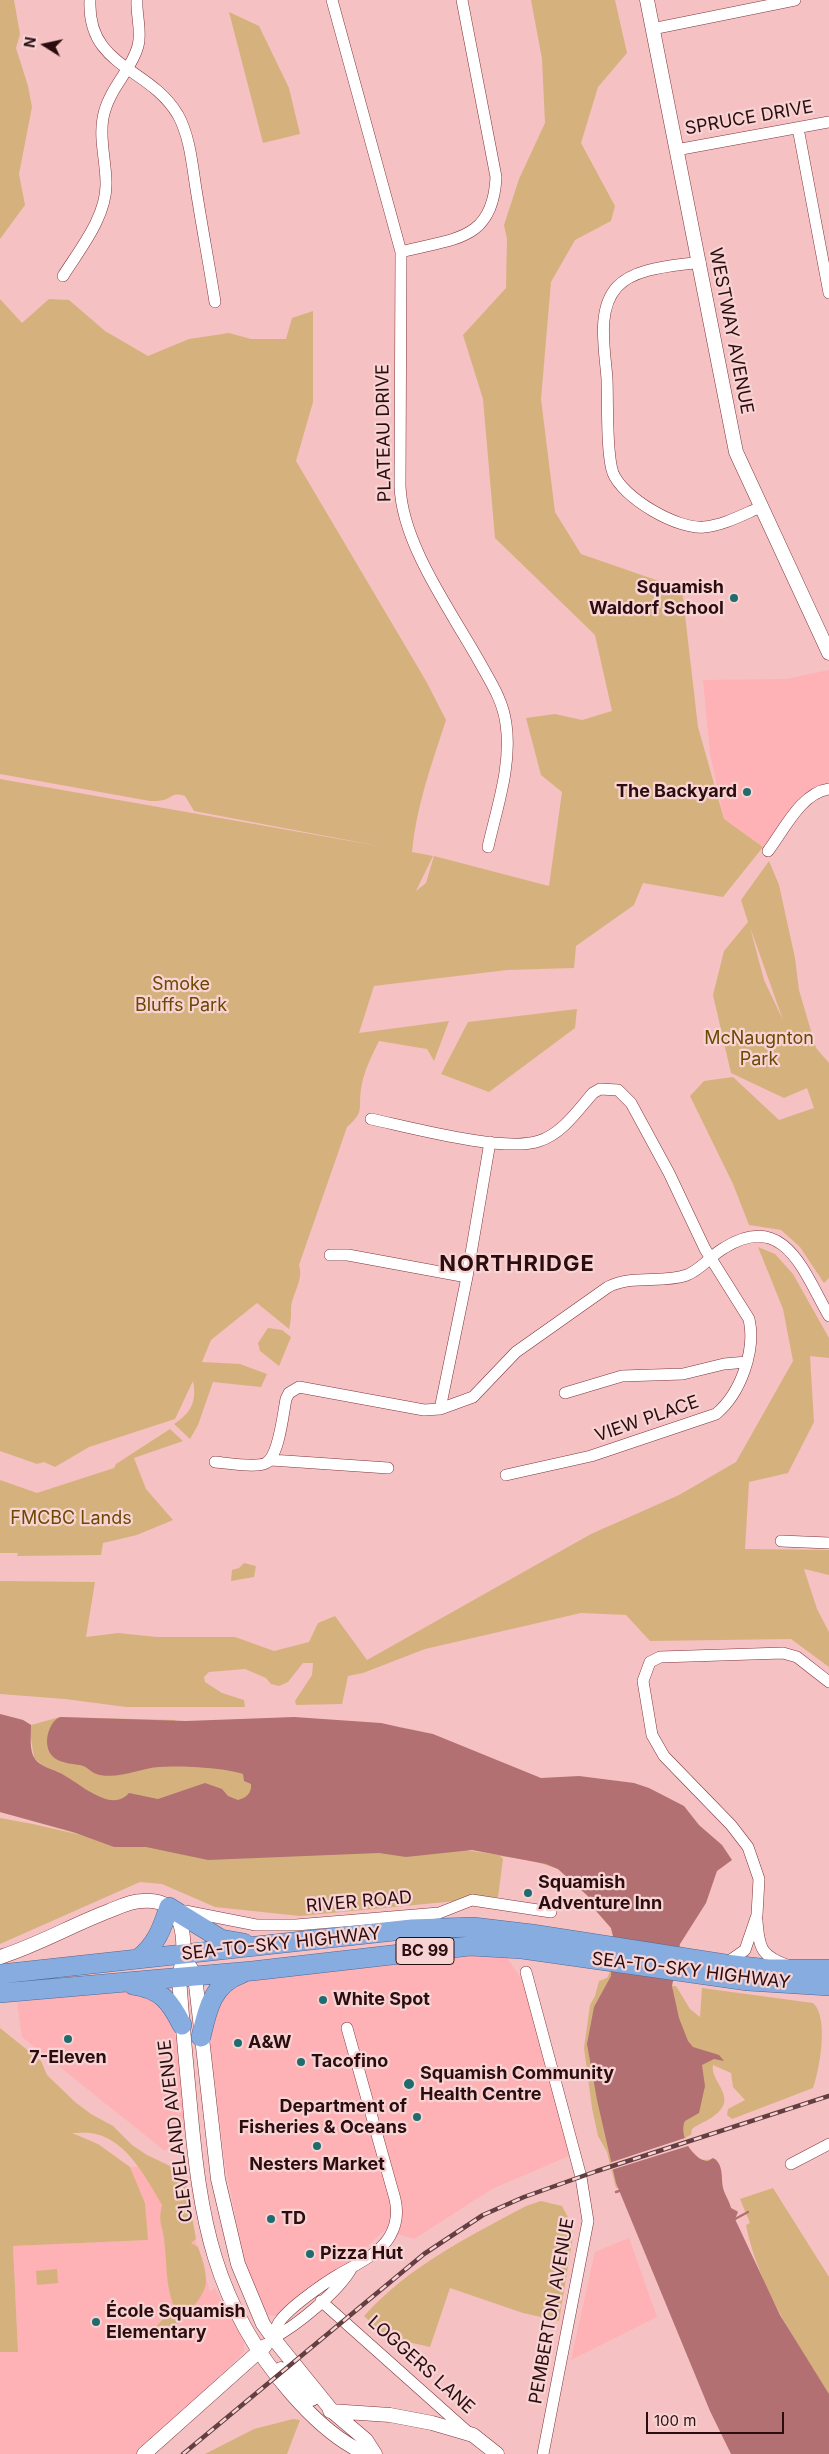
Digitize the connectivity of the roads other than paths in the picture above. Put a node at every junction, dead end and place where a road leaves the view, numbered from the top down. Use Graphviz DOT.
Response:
graph roads {
  1 [pos="90,0"];
  2 [pos="137,0"];
  3 [pos="332,0"];
  4 [pos="462,0"];
  5 [pos="647,0"];
  6 [pos="794,0"];
  7 [pos="652,29"];
  8 [pos="126,68"];
  9 [pos="829,122"];
  10 [pos="798,128"];
  11 [pos="676,150"];
  12 [pos="401,252"];
  13 [pos="700,262"];
  14 [pos="63,276"];
  15 [pos="829,293"];
  16 [pos="215,302"];
  17 [pos="760,507"];
  18 [pos="829,653"];
  19 [pos="829,789"];
  20 [pos="488,847"];
  21 [pos="768,851"];
  22 [pos="371,1119"];
  23 [pos="490,1142"];
  24 [pos="330,1256"];
  25 [pos="711,1258"];
  26 [pos="467,1277"];
  27 [pos="829,1316"];
  28 [pos="746,1362"];
  29 [pos="565,1393"];
  30 [pos="440,1408"];
  31 [pos="271,1460"];
  32 [pos="215,1462"];
  33 [pos="388,1468"];
  34 [pos="506,1475"];
  35 [pos="781,1541"];
  36 [pos="829,1543"];
  37 [pos="829,1682"];
  38 [pos="169,1907"];
  39 [pos="551,1912"];
  40 [pos="756,1915"];
  41 [pos="267,1946"];
  42 [pos="599,1952"];
  43 [pos="184,1955"];
  44 [pos="0,1957"];
  45 [pos="138,1959"];
  46 [pos="725,1964"];
  47 [pos="679,1966"];
  48 [pos="798,1969"];
  49 [pos="829,1969"];
  50 [pos="252,1970"];
  51 [pos="526,1972"];
  52 [pos="0,1974"];
  53 [pos="829,1974"];
  54 [pos="187,1976"];
  55 [pos="112,1982"];
  56 [pos="829,1986"];
  57 [pos="0,1993"];
  58 [pos="182,2026"];
  59 [pos="347,2028"];
  60 [pos="201,2037"];
  61 [pos="829,2144"];
  62 [pos="791,2164"];
  63 [pos="216,2264"];
  64 [pos="352,2269"];
  65 [pos="321,2301"];
  66 [pos="273,2338"];
  67 [pos="259,2352"];
  68 [pos="333,2412"];
  69 [pos="472,2435"];
  70 [pos="359,2452"];
  71 [pos="144,2454"];
  72 [pos="375,2454"];
  73 [pos="497,2454"];
  74 [pos="543,2454"];
  1 -- 8 [label="street"];
  2 -- 8 [label="street"];
  3 -- 12 [label="street, PLATEAU DRIVE"];
  4 -- 12 [label="street"];
  5 -- 7 [label="street, WESTWAY AVENUE"];
  6 -- 7 [label="street"];
  7 -- 11 [label="street, WESTWAY AVENUE"];
  8 -- 14 [label="street"];
  8 -- 16 [label="street"];
  9 -- 10 [label="street, SPRUCE DRIVE"];
  10 -- 11 [label="street, SPRUCE DRIVE"];
  10 -- 15 [label="street"];
  11 -- 13 [label="street, WESTWAY AVENUE"];
  12 -- 20 [label="street, PLATEAU DRIVE"];
  13 -- 17 [label="street, WESTWAY AVENUE"];
  13 -- 17 [label="street"];
  17 -- 18 [label="street, WESTWAY AVENUE"];
  19 -- 21 [label="street"];
  22 -- 23 [label="street"];
  23 -- 25 [label="street, VIEW PLACE"];
  23 -- 26 [label="street"];
  24 -- 26 [label="street"];
  25 -- 27 [label="street"];
  25 -- 28 [label="street, VIEW PLACE"];
  25 -- 30 [label="street"];
  26 -- 30 [label="street"];
  28 -- 29 [label="street"];
  28 -- 34 [label="street, VIEW PLACE"];
  30 -- 31 [label="street"];
  31 -- 32 [label="street"];
  31 -- 33 [label="street"];
  35 -- 36 [label="street"];
  37 -- 40 [label="street"];
  38 -- 39 [label="street, RIVER ROAD"];
  38 -- 41 [label="highway"];
  38 -- 43 [label="street, CLEVELAND AVENUE"];
  38 -- 44 [label="street"];
  38 -- 45 [label="highway"];
  40 -- 46 [label="street"];
  40 -- 48 [label="street"];
  41 -- 42 [label="highway, SEA-TO-SKY HIGHWAY / BC 99"];
  41 -- 43 [label="highway, SEA-TO-SKY HIGHWAY / BC 99"];
  42 -- 47 [label="highway, SEA-TO-SKY HIGHWAY / BC 99"];
  42 -- 50 [label="highway, SEA-TO-SKY HIGHWAY / BC 99"];
  43 -- 45 [label="highway, SEA-TO-SKY HIGHWAY / BC 99"];
  43 -- 54 [label="street, CLEVELAND AVENUE"];
  45 -- 52 [label="highway, SEA-TO-SKY HIGHWAY / BC 99"];
  46 -- 47 [label="highway, SEA-TO-SKY HIGHWAY / BC 99"];
  46 -- 48 [label="highway, SEA-TO-SKY HIGHWAY / BC 99"];
  47 -- 56 [label="highway, SEA-TO-SKY HIGHWAY / BC 99"];
  48 -- 49 [label="highway, SEA-TO-SKY HIGHWAY / BC 99"];
  48 -- 53 [label="highway"];
  50 -- 54 [label="highway, SEA-TO-SKY HIGHWAY / BC 99"];
  50 -- 60 [label="highway"];
  51 -- 74 [label="street, PEMBERTON AVENUE"];
  54 -- 55 [label="highway, SEA-TO-SKY HIGHWAY / BC 99"];
  54 -- 58 [label="street, CLEVELAND AVENUE"];
  54 -- 60 [label="street, CLEVELAND AVENUE"];
  55 -- 57 [label="highway, SEA-TO-SKY HIGHWAY / BC 99"];
  55 -- 58 [label="highway"];
  58 -- 63 [label="street, CLEVELAND AVENUE"];
  59 -- 64 [label="street"];
  60 -- 66 [label="street, CLEVELAND AVENUE"];
  61 -- 62 [label="street"];
  63 -- 66 [label="street"];
  63 -- 67 [label="street, CLEVELAND AVENUE"];
  64 -- 65 [label="street"];
  64 -- 66 [label="street"];
  65 -- 66 [label="street"];
  65 -- 69 [label="street, LOGGERS LANE"];
  66 -- 67 [label="street"];
  66 -- 68 [label="street, CLEVELAND AVENUE"];
  67 -- 68 [label="street"];
  67 -- 70 [label="street, CLEVELAND AVENUE"];
  67 -- 71 [label="street"];
  68 -- 69 [label="street"];
  68 -- 72 [label="street, CLEVELAND AVENUE"];
  69 -- 73 [label="street, LOGGERS LANE"];
}
